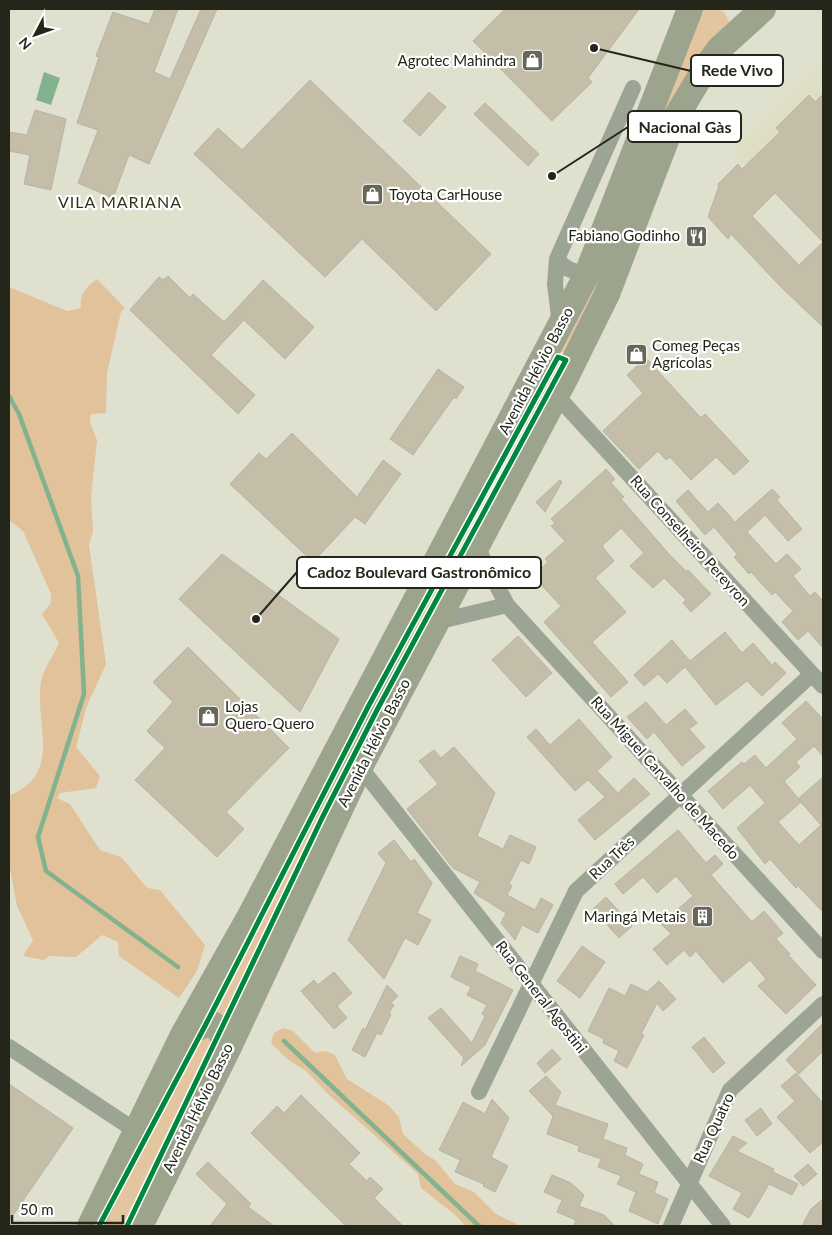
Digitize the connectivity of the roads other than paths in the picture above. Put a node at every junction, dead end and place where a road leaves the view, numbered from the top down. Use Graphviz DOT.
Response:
graph roads {
  1 [pos="690,9"];
  2 [pos="763,9"];
  3 [pos="739,18"];
  4 [pos="633,88"];
  5 [pos="557,260"];
  6 [pos="587,274"];
  7 [pos="560,325"];
  8 [pos="556,395"];
  9 [pos="476,545"];
  10 [pos="507,604"];
  11 [pos="436,622"];
  12 [pos="812,674"];
  13 [pos="823,686"];
  14 [pos="360,767"];
  15 [pos="681,795"];
  16 [pos="823,951"];
  17 [pos="531,984"];
  18 [pos="823,1004"];
  19 [pos="183,1034"];
  20 [pos="9,1047"];
  21 [pos="228,1049"];
  22 [pos="479,1092"];
  23 [pos="136,1132"];
  24 [pos="689,1184"];
  25 [pos="90,1226"];
  26 [pos="140,1226"];
  27 [pos="671,1226"];
  28 [pos="722,1226"];
  1 -- 6 [label="main road, Avenida Hélvio Basso"];
  2 -- 3 [label="main road, Avenida Hélvio Basso"];
  3 -- 8 [label="main road, Avenida Hélvio Basso"];
  4 -- 5 [label="street"];
  5 -- 6 [label="street"];
  5 -- 7 [label="street"];
  6 -- 7 [label="main road, Avenida Hélvio Basso"];
  7 -- 19 [label="main road, Avenida Hélvio Basso"];
  8 -- 9 [label="main road, Avenida Hélvio Basso"];
  8 -- 12 [label="street, Rua Conselheiro Pereyron"];
  9 -- 10 [label="street, Rua Miguel Carvalho de Macedo"];
  9 -- 11 [label="main road, Avenida Hélvio Basso"];
  10 -- 11 [label="street"];
  10 -- 15 [label="street, Rua Miguel Carvalho de Macedo"];
  11 -- 14 [label="main road, Avenida Hélvio Basso"];
  12 -- 13 [label="street, Rua Conselheiro Pereyron"];
  12 -- 15 [label="street, Rua Três"];
  14 -- 17 [label="street, Rua General Agostini"];
  14 -- 21 [label="main road, Avenida Hélvio Basso"];
  15 -- 16 [label="street, Rua Miguel Carvalho de Macedo"];
  15 -- 17 [label="street, Rua Três"];
  17 -- 22 [label="street, Rua Três"];
  17 -- 24 [label="street, Rua General Agostini"];
  18 -- 24 [label="street, Rua Quatro"];
  19 -- 21 [label="main road"];
  19 -- 23 [label="main road, Avenida Hélvio Basso"];
  20 -- 23 [label="street"];
  21 -- 26 [label="main road, Avenida Hélvio Basso"];
  23 -- 25 [label="main road, Avenida Hélvio Basso"];
  24 -- 27 [label="street, Rua Quatro"];
  24 -- 28 [label="street, Rua General Agostini"];
}
